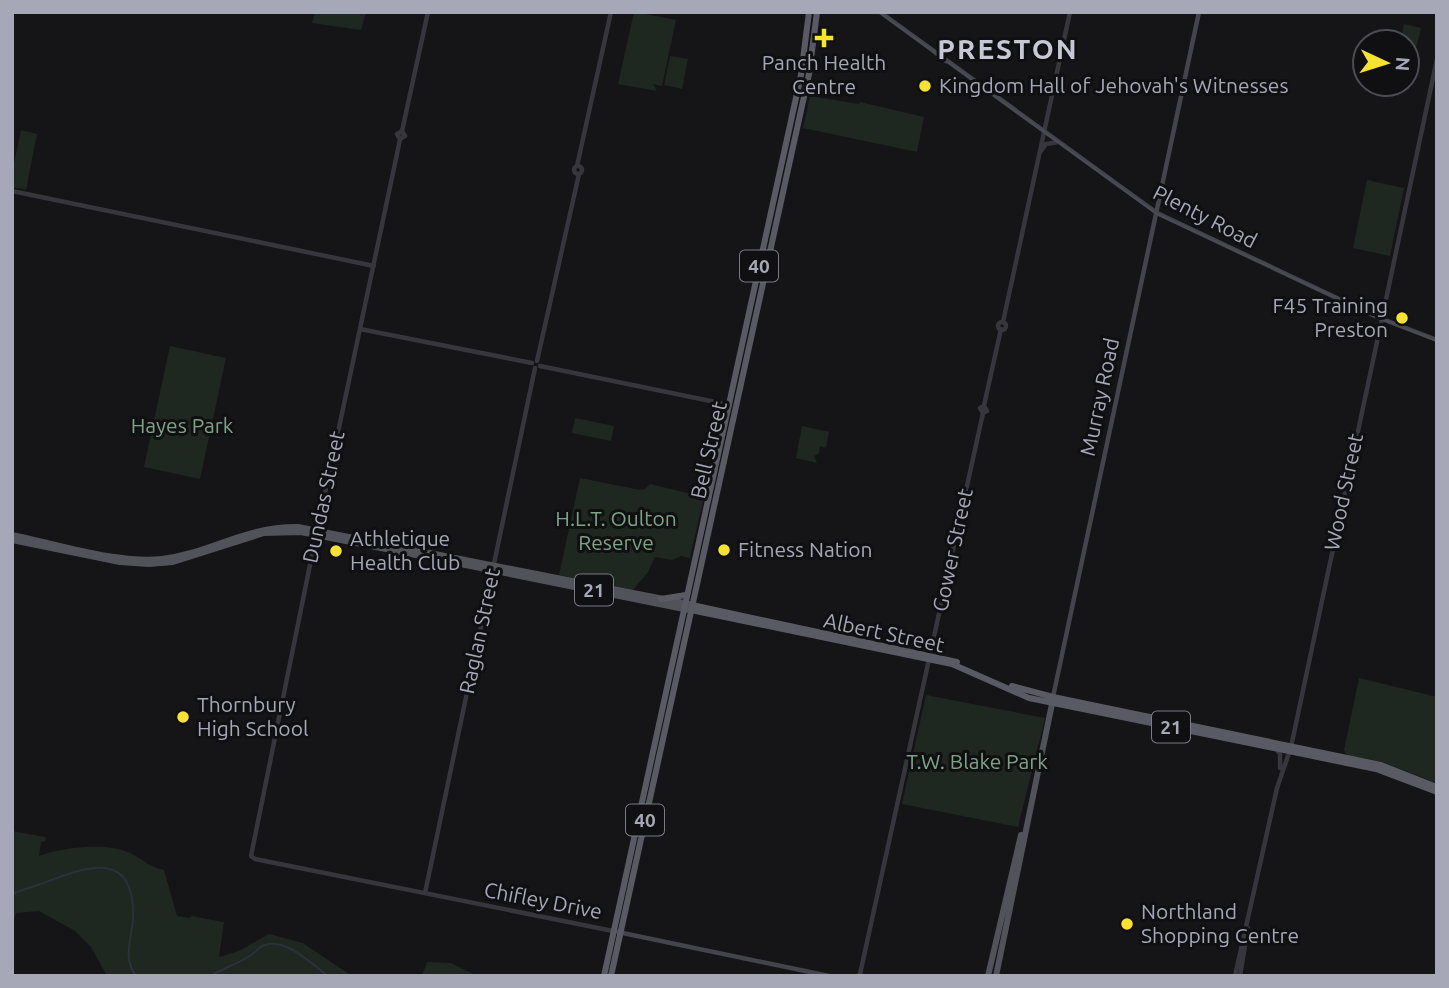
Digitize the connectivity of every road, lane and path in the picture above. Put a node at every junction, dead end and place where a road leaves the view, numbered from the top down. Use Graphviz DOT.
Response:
graph roads {
  1 [pos="428,12"];
  2 [pos="611,12"];
  3 [pos="813,12"];
  4 [pos="880,12"];
  5 [pos="1070,12"];
  6 [pos="1199,12"];
  7 [pos="808,23"];
  8 [pos="815,33"];
  9 [pos="1437,59"];
  10 [pos="1044,132"];
  11 [pos="1058,142"];
  12 [pos="1040,153"];
  13 [pos="12,191"];
  14 [pos="1157,213"];
  15 [pos="373,266"];
  16 [pos="1380,318"];
  17 [pos="360,329"];
  18 [pos="1437,340"];
  19 [pos="536,365"];
  20 [pos="729,403"];
  21 [pos="736,410"];
  22 [pos="317,532"];
  23 [pos="12,538"];
  24 [pos="704,555"];
  25 [pos="693,565"];
  26 [pos="494,567"];
  27 [pos="649,599"];
  28 [pos="661,599"];
  29 [pos="684,602"];
  30 [pos="692,607"];
  31 [pos="929,657"];
  32 [pos="1053,700"];
  33 [pos="662,706"];
  34 [pos="670,707"];
  35 [pos="1225,736"];
  36 [pos="1276,749"];
  37 [pos="1290,750"];
  38 [pos="1280,776"];
  39 [pos="1437,790"];
  40 [pos="644,808"];
  41 [pos="251,856"];
  42 [pos="1013,876"];
  43 [pos="425,893"];
  44 [pos="617,932"];
  45 [pos="860,975"];
  46 [pos="604,976"];
  47 [pos="611,976"];
  48 [pos="829,976"];
  49 [pos="988,976"];
  50 [pos="996,976"];
  51 [pos="1238,976"];
  1 -- 15 [label="street, Dundas Street"];
  2 -- 19 [label="street, Raglan Street"];
  3 -- 7 [label="highway, Bell Street / 40"];
  3 -- 8 [label="highway, Bell Street / 40"];
  4 -- 10 [label="main road, Plenty Road"];
  5 -- 10 [label="street"];
  6 -- 14 [label="main road, Murray Road"];
  7 -- 8 [label="highway"];
  7 -- 20 [label="highway, Bell Street / 40"];
  8 -- 21 [label="highway, Bell Street / 40"];
  9 -- 16 [label="street, Wood Street"];
  10 -- 11 [label="main road, Plenty Road"];
  10 -- 12 [label="street"];
  11 -- 12 [label="street"];
  11 -- 14 [label="main road, Plenty Road"];
  12 -- 31 [label="street, Gower Street"];
  13 -- 15 [label="street"];
  14 -- 16 [label="main road, Plenty Road"];
  14 -- 32 [label="main road, Murray Road"];
  15 -- 17 [label="street, Dundas Street"];
  16 -- 18 [label="main road, Plenty Road"];
  16 -- 37 [label="street, Wood Street"];
  17 -- 19 [label="street"];
  17 -- 22 [label="street, Dundas Street"];
  19 -- 20 [label="street"];
  19 -- 26 [label="street, Raglan Street"];
  20 -- 21 [label="street"];
  20 -- 25 [label="highway, Bell Street / 40"];
  21 -- 24 [label="highway, Bell Street / 40"];
  22 -- 23 [label="main road, 21"];
  22 -- 26 [label="main road, Albert Street / 21"];
  22 -- 41 [label="street, Dundas Street"];
  24 -- 25 [label="highway"];
  24 -- 30 [label="highway, Bell Street / 40"];
  25 -- 29 [label="highway, Bell Street / 40"];
  26 -- 27 [label="main road, Albert Street / 21"];
  26 -- 43 [label="street, Raglan Street"];
  27 -- 28 [label="main road, Albert Street / 21"];
  27 -- 29 [label="main road, Albert Street / 21"];
  28 -- 29 [label="highway"];
  29 -- 30 [label="main road, Albert Street / 21"];
  29 -- 33 [label="highway, Bell Street / 40"];
  30 -- 31 [label="highway, Albert Street / 21"];
  30 -- 34 [label="highway, Bell Street / 40"];
  31 -- 32 [label="highway, Albert Street / 21"];
  31 -- 45 [label="street, Gower Street"];
  32 -- 35 [label="highway, Albert Street / 21"];
  32 -- 42 [label="main road, Murray Road"];
  33 -- 34 [label="highway"];
  33 -- 40 [label="highway, Bell Street / 40"];
  34 -- 40 [label="highway, Bell Street / 40"];
  35 -- 36 [label="highway, Albert Street / 21"];
  35 -- 37 [label="highway, Albert Street / 21"];
  36 -- 37 [label="highway, Albert Street / 21"];
  36 -- 38 [label="street"];
  37 -- 38 [label="street, Wood Street"];
  37 -- 39 [label="highway, Albert Street / 21"];
  38 -- 51 [label="street, Wood Street"];
  40 -- 44 [label="highway, Bell Street / 40"];
  41 -- 43 [label="street, Chifley Drive"];
  42 -- 49 [label="main road, Murray Road"];
  42 -- 50 [label="main road, Murray Road"];
  43 -- 44 [label="street, Chifley Drive"];
  44 -- 46 [label="highway, Bell Street / 40"];
  44 -- 47 [label="highway, Bell Street / 40"];
  44 -- 48 [label="main road, Chifley Drive"];
}
